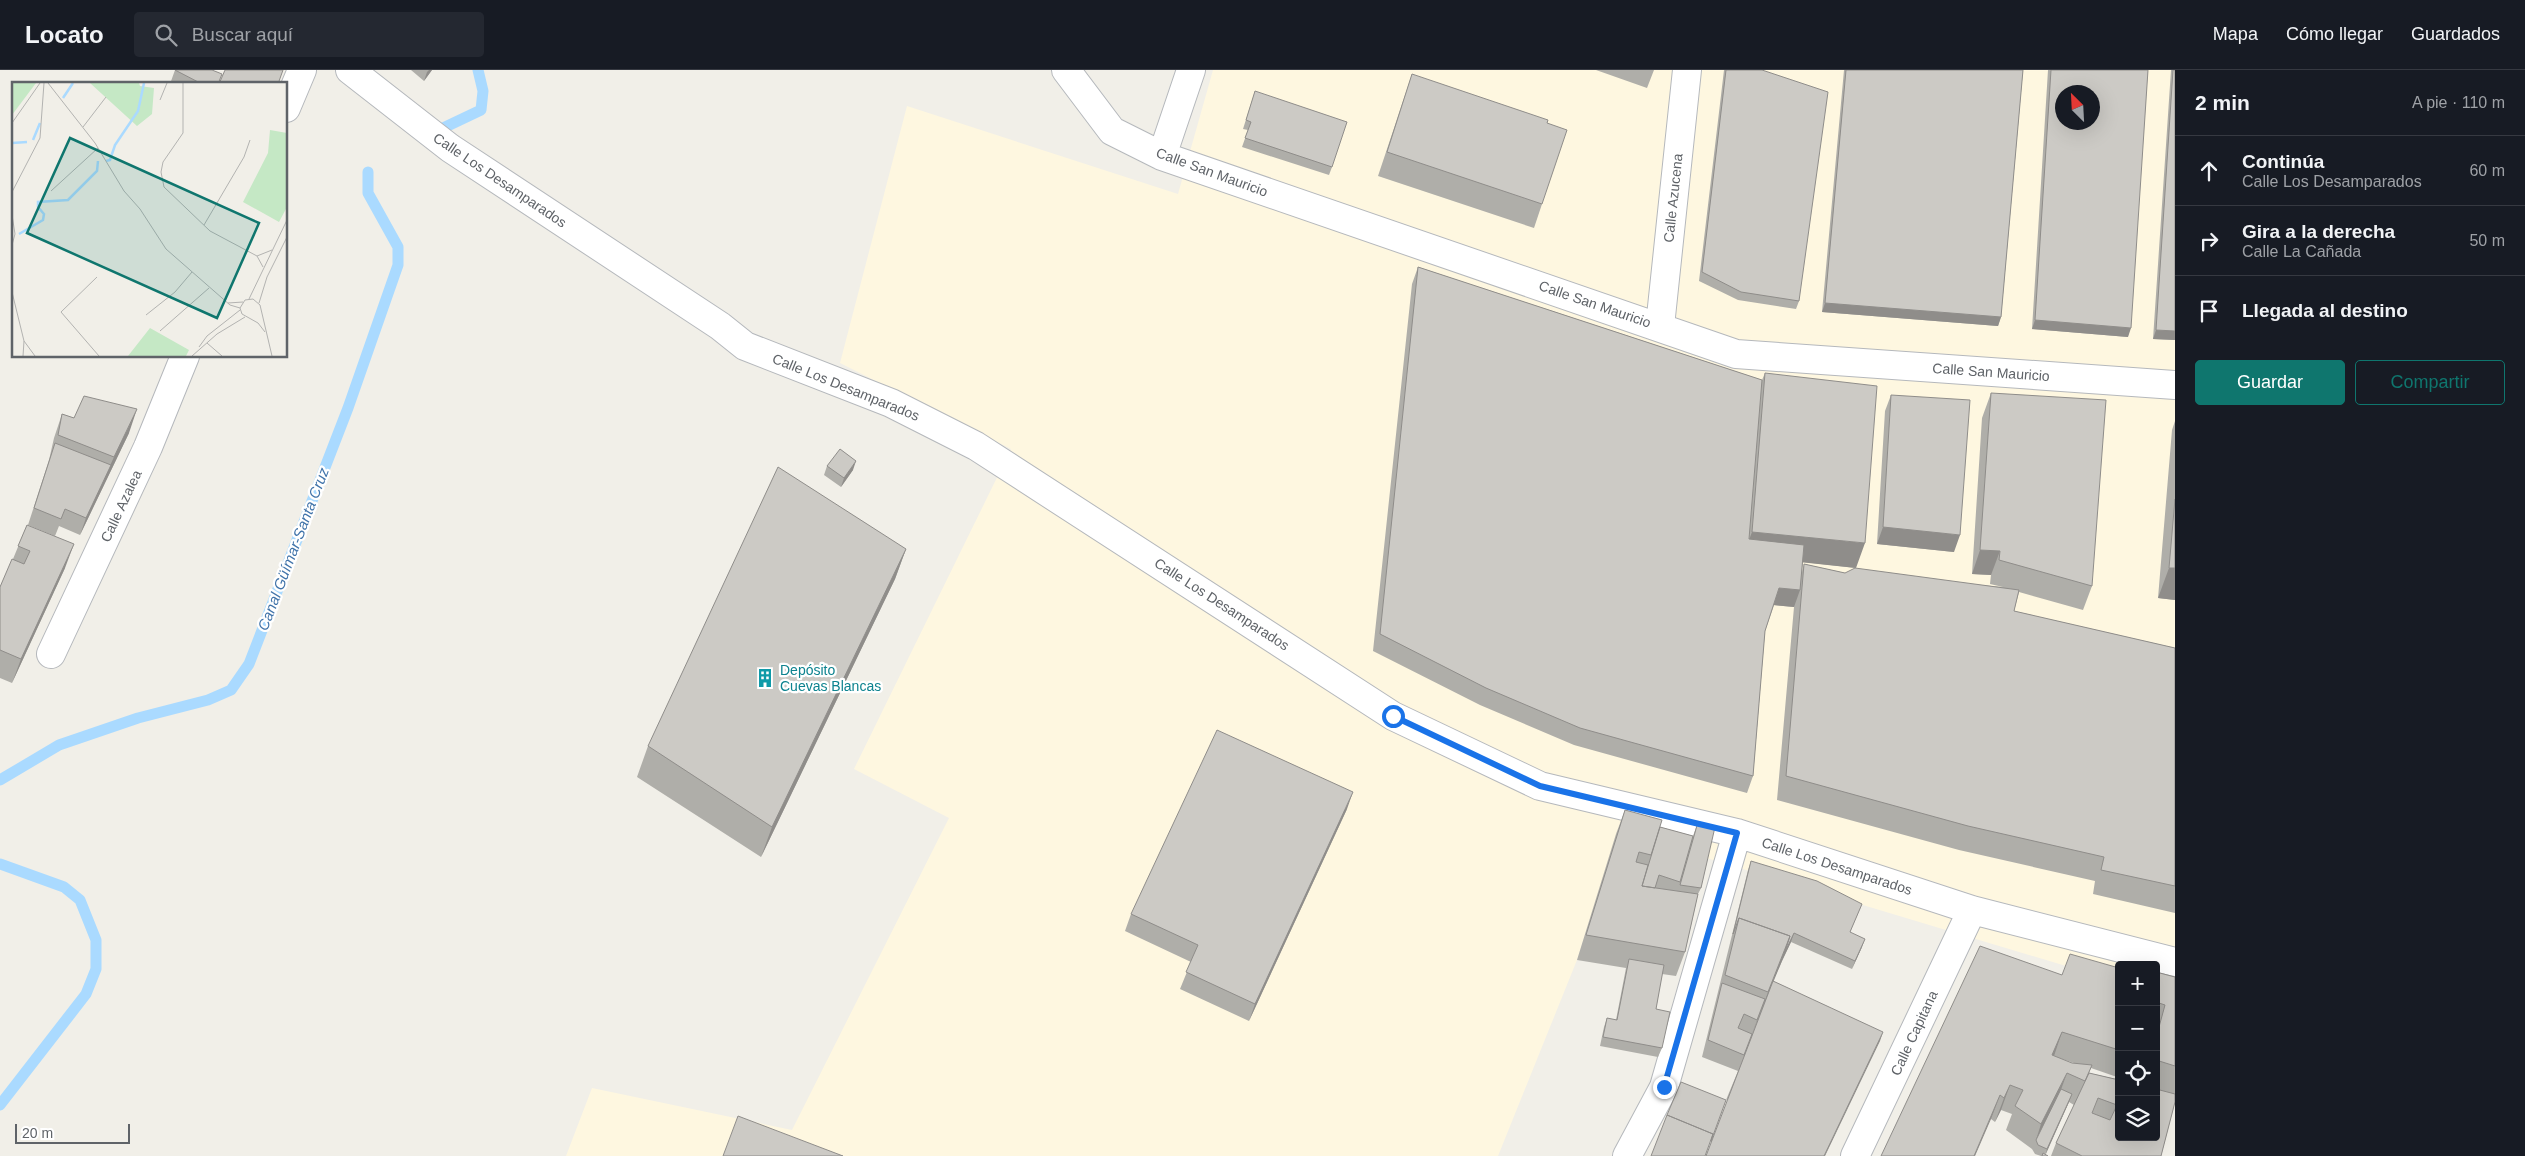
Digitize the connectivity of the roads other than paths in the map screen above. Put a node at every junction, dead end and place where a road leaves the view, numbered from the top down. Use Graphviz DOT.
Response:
graph roads {
  1 [pos="302,70"];
  2 [pos="350,70"];
  3 [pos="1066,70"];
  4 [pos="1191,70"];
  5 [pos="1687,70"];
  6 [pos="288,103"];
  7 [pos="1162,156"];
  8 [pos="1660,326"];
  9 [pos="185,358"];
  10 [pos="2175,385"];
  11 [pos="51,654"];
  12 [pos="1737,833"];
  13 [pos="1972,910"];
  14 [pos="2175,962"];
  15 [pos="1627,1156"];
  16 [pos="1855,1156"];
  1 -- 6 [label="street"];
  2 -- 12 [label="street, Calle Los Desamparados"];
  3 -- 7 [label="street, Calle San Mauricio"];
  4 -- 7 [label="street"];
  5 -- 8 [label="street, Calle Azucena"];
  7 -- 8 [label="street, Calle San Mauricio"];
  8 -- 10 [label="street, Calle San Mauricio"];
  9 -- 11 [label="street, Calle Azalea"];
  12 -- 13 [label="street, Calle Los Desamparados"];
  12 -- 15 [label="street"];
  13 -- 14 [label="street, Calle Los Desamparados"];
  13 -- 16 [label="street, Calle Capitana"];
}
